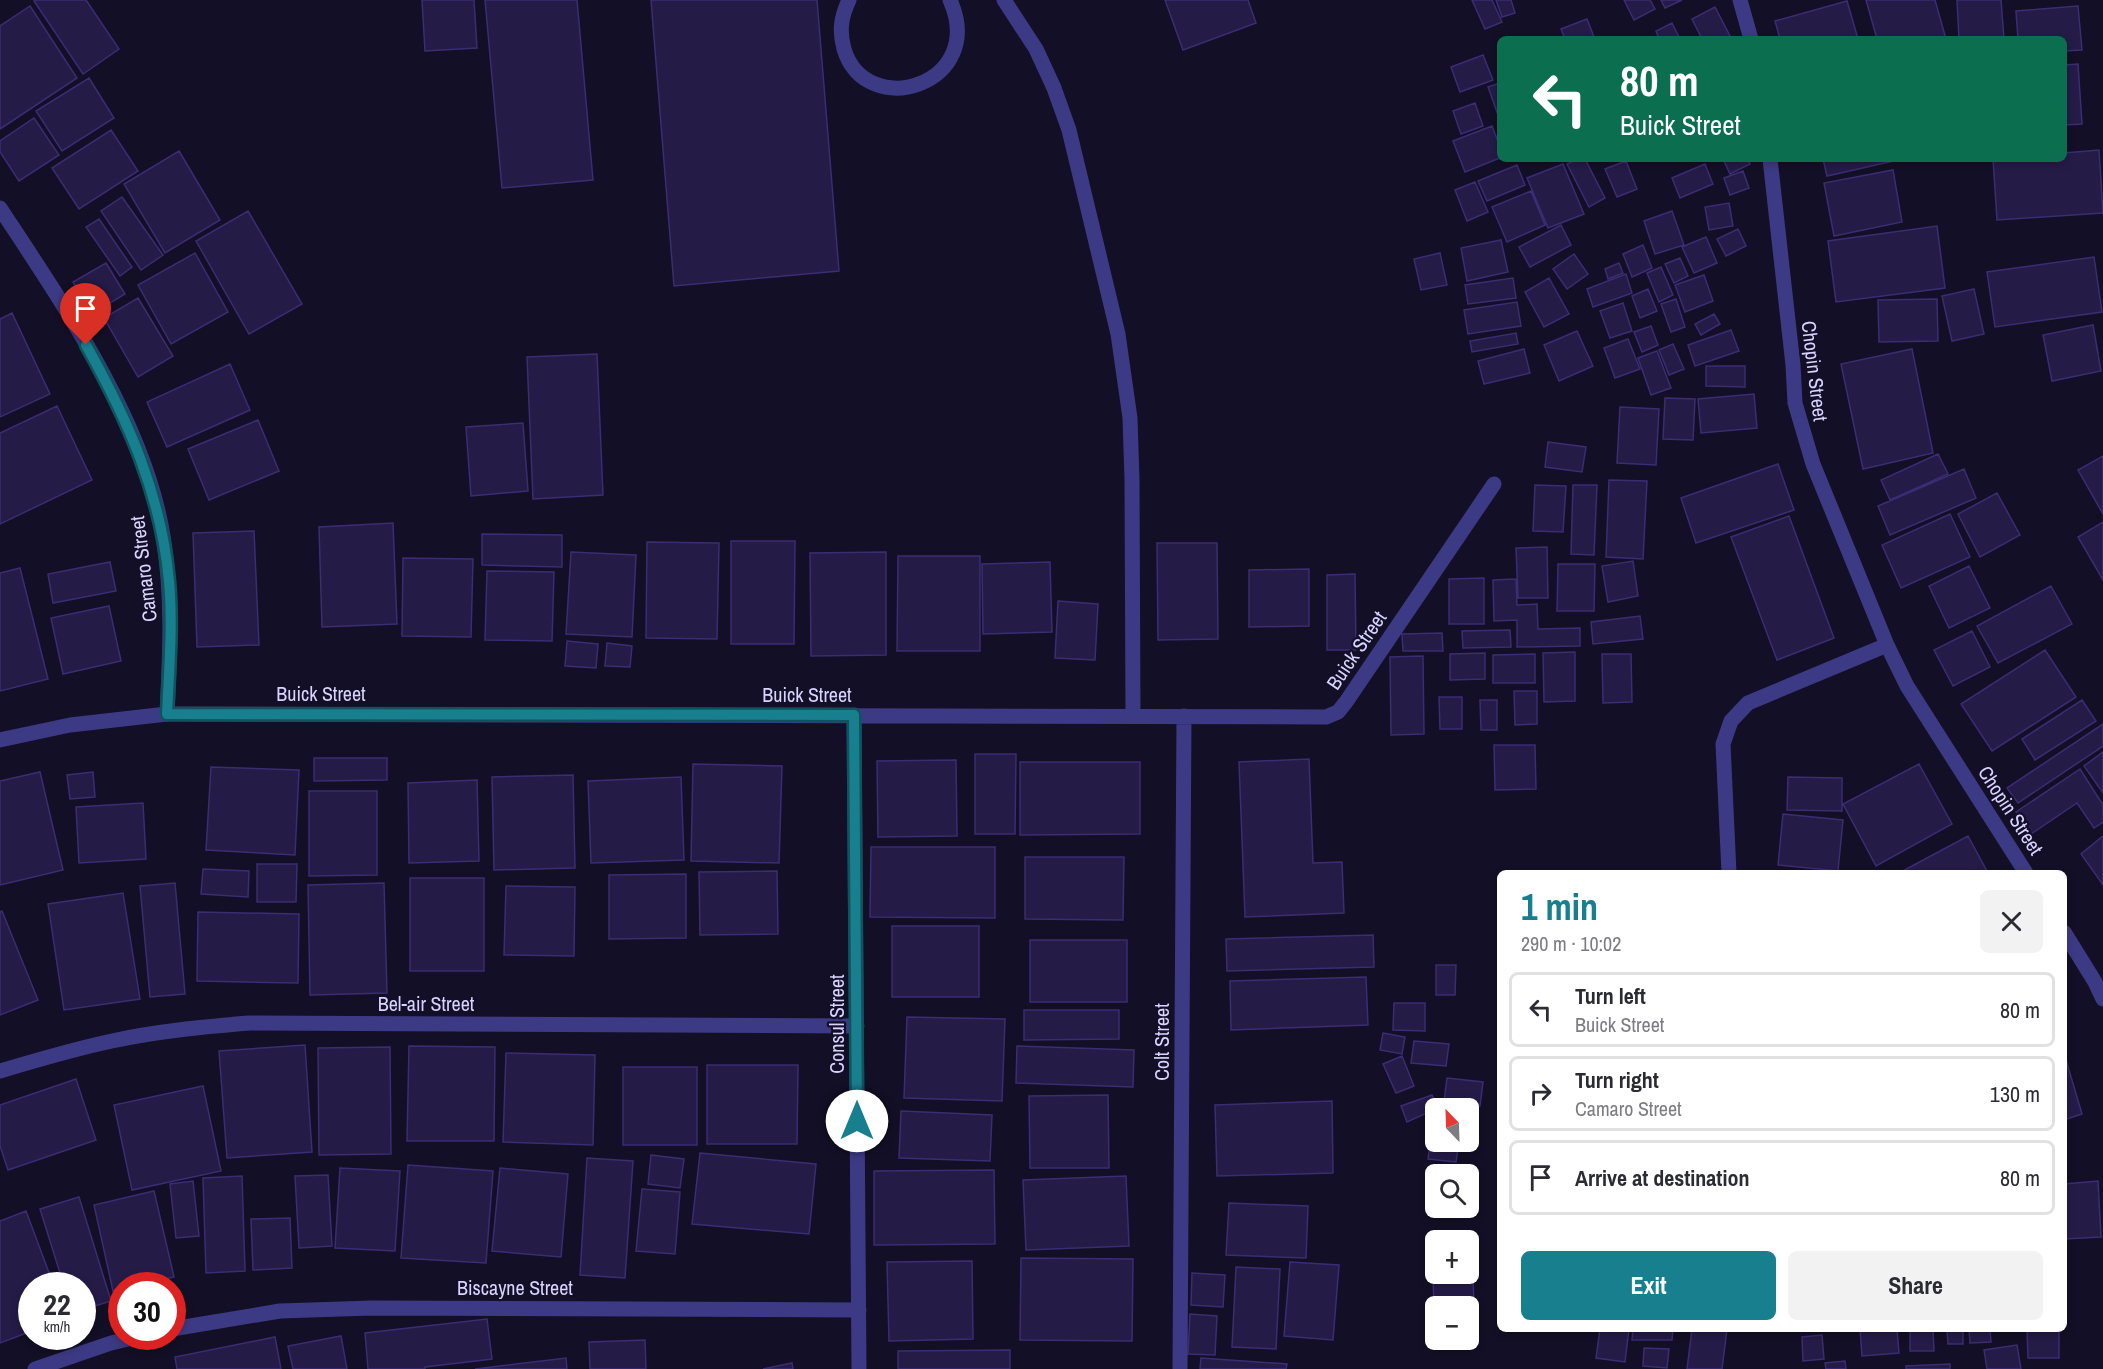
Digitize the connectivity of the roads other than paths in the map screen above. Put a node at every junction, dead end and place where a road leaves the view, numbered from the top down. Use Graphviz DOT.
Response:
graph roads {
  1 [pos="849,0"];
  2 [pos="950,0"];
  3 [pos="1004,0"];
  4 [pos="1740,0"];
  5 [pos="1750,36"];
  6 [pos="1770,162"];
  7 [pos="0,208"];
  8 [pos="1494,484"];
  9 [pos="1887,645"];
  10 [pos="167,714"];
  11 [pos="854,715"];
  12 [pos="1133,715"];
  13 [pos="1184,716"];
  14 [pos="0,740"];
  15 [pos="1729,870"];
  16 [pos="2024,870"];
  17 [pos="2067,937"];
  18 [pos="2103,999"];
  19 [pos="857,1026"];
  20 [pos="0,1071"];
  21 [pos="859,1310"];
  22 [pos="186,1327"];
  23 [pos="108,1344"];
  24 [pos="35,1369"];
  25 [pos="859,1369"];
  26 [pos="1180,1369"];
  1 -- 2 [label="street"];
  3 -- 12 [label="street"];
  4 -- 5 [label="street"];
  6 -- 9 [label="street, Chopin Street"];
  7 -- 10 [label="street, Camaro Street"];
  8 -- 13 [label="street, Buick Street"];
  9 -- 15 [label="street"];
  9 -- 16 [label="street, Chopin Street"];
  10 -- 11 [label="street, Buick Street"];
  10 -- 14 [label="street, Buick Street"];
  11 -- 12 [label="street, Buick Street"];
  11 -- 19 [label="street, Consul Street"];
  12 -- 13 [label="street, Buick Street"];
  13 -- 26 [label="street, Colt Street"];
  17 -- 18 [label="street"];
  19 -- 20 [label="street, Bel-air Street"];
  19 -- 21 [label="street, Consul Street"];
  21 -- 22 [label="street, Biscayne Street"];
  21 -- 25 [label="street, Consul Street"];
  23 -- 24 [label="street"];
}
